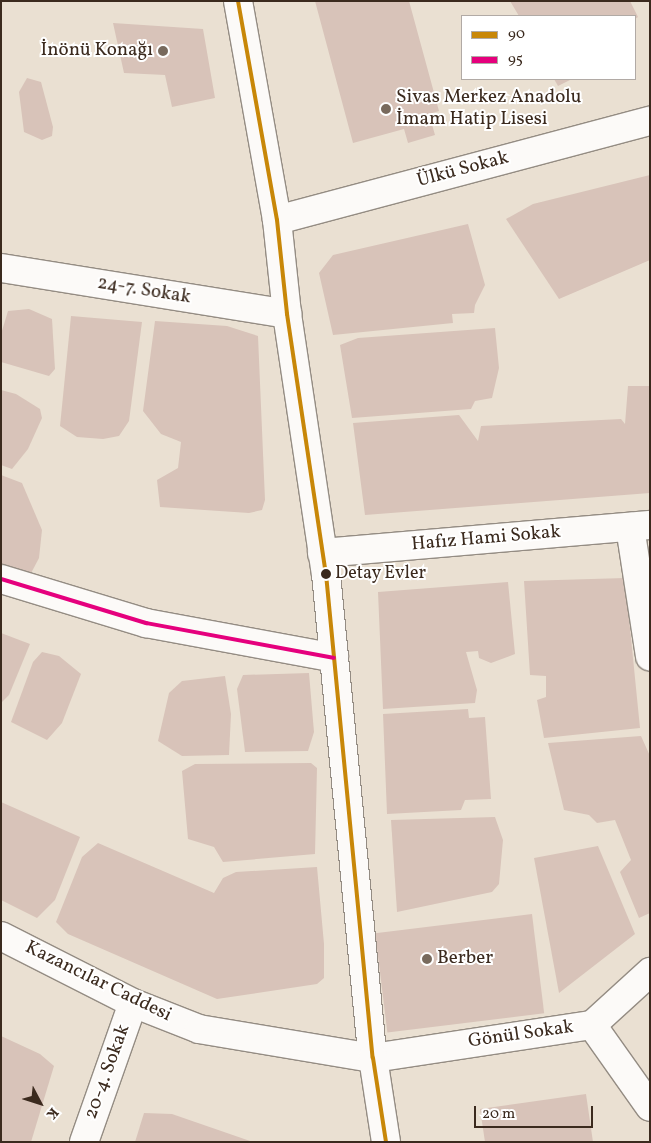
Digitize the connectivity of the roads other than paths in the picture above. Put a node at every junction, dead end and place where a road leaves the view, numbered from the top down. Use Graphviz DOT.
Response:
graph roads {
  1 [pos="238,1"];
  2 [pos="650,121"];
  3 [pos="276,220"];
  4 [pos="1,268"];
  5 [pos="287,314"];
  6 [pos="640,526"];
  7 [pos="322,554"];
  8 [pos="1,579"];
  9 [pos="650,656"];
  10 [pos="334,658"];
  11 [pos="1,936"];
  12 [pos="650,972"];
  13 [pos="133,1003"];
  14 [pos="592,1025"];
  15 [pos="373,1058"];
  16 [pos="650,1107"];
  17 [pos="84,1142"];
  18 [pos="386,1142"];
  1 -- 3 [label="street"];
  2 -- 3 [label="street, Ülkü Sokak"];
  3 -- 5 [label="street"];
  4 -- 5 [label="street, 24-7. Sokak"];
  5 -- 7 [label="street"];
  6 -- 7 [label="street, Hafız Hami Sokak"];
  6 -- 9 [label="street"];
  7 -- 10 [label="street"];
  8 -- 10 [label="street"];
  10 -- 15 [label="street"];
  11 -- 13 [label="street, Kazancılar Caddesi"];
  12 -- 14 [label="street, Gönül Sokak"];
  13 -- 15 [label="street, Kazancılar Caddesi"];
  13 -- 17 [label="street, 20-4. Sokak"];
  14 -- 15 [label="street, Gönül Sokak"];
  14 -- 16 [label="street"];
  15 -- 18 [label="street"];
}
